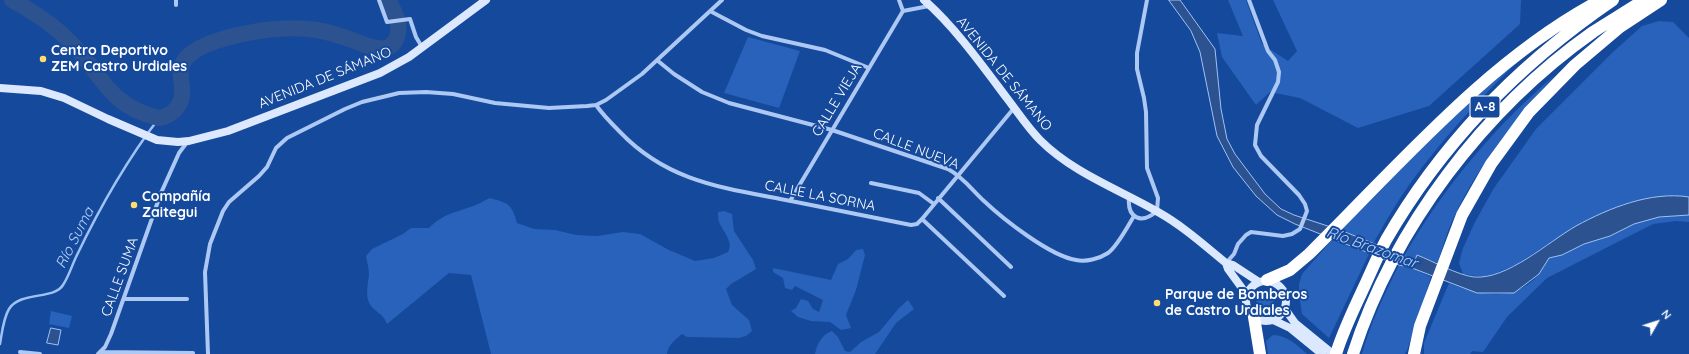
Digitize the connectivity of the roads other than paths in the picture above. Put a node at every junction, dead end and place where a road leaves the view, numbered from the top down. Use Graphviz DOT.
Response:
graph roads {
  1 [pos="379,0"];
  2 [pos="486,0"];
  3 [pos="722,0"];
  4 [pos="899,0"];
  5 [pos="1146,0"];
  6 [pos="1249,0"];
  7 [pos="1602,0"];
  8 [pos="1613,0"];
  9 [pos="1644,0"];
  10 [pos="1661,0"];
  11 [pos="927,3"];
  12 [pos="710,11"];
  13 [pos="903,11"];
  14 [pos="422,48"];
  15 [pos="658,60"];
  16 [pos="870,68"];
  17 [pos="0,88"];
  18 [pos="596,105"];
  19 [pos="1014,108"];
  20 [pos="832,130"];
  21 [pos="189,141"];
  22 [pos="957,174"];
  23 [pos="871,183"];
  24 [pos="1129,197"];
  25 [pos="938,198"];
  26 [pos="790,201"];
  27 [pos="934,204"];
  28 [pos="1157,211"];
  29 [pos="1134,216"];
  30 [pos="922,219"];
  31 [pos="1226,263"];
  32 [pos="1011,267"];
  33 [pos="1263,281"];
  34 [pos="1247,295"];
  35 [pos="1004,296"];
  36 [pos="124,299"];
  37 [pos="187,299"];
  38 [pos="1285,309"];
  39 [pos="1254,318"];
  40 [pos="1273,320"];
  41 [pos="1354,349"];
  42 [pos="20,352"];
  43 [pos="99,353"];
  44 [pos="194,353"];
  45 [pos="40,354"];
  46 [pos="208,354"];
  47 [pos="1260,354"];
  48 [pos="1322,354"];
  49 [pos="1333,354"];
  50 [pos="1336,354"];
  51 [pos="1414,354"];
  1 -- 14 [label="street"];
  2 -- 14 [label="street, AVENIDA DE SÁMANO"];
  3 -- 12 [label="street"];
  4 -- 13 [label="street"];
  5 -- 28 [label="street"];
  6 -- 31 [label="street"];
  7 -- 33 [label="highway"];
  8 -- 50 [label="highway, A-8"];
  9 -- 41 [label="highway, A-8"];
  10 -- 51 [label="highway"];
  11 -- 13 [label="street"];
  11 -- 19 [label="street, AVENIDA DE SÁMANO"];
  12 -- 15 [label="street"];
  12 -- 16 [label="street"];
  13 -- 16 [label="street, CALLE VIEJA"];
  14 -- 21 [label="street, AVENIDA DE SÁMANO"];
  15 -- 18 [label="street"];
  15 -- 20 [label="street, CALLE NUEVA"];
  16 -- 20 [label="street, CALLE VIEJA"];
  17 -- 21 [label="street, AVENIDA DE SÁMANO"];
  18 -- 26 [label="street, CALLE LA SORNA"];
  18 -- 46 [label="street"];
  19 -- 22 [label="street"];
  19 -- 24 [label="street, AVENIDA DE SÁMANO"];
  20 -- 22 [label="street, CALLE NUEVA"];
  20 -- 26 [label="street, CALLE VIEJA"];
  21 -- 36 [label="street, CALLE SUMA"];
  22 -- 25 [label="street"];
  22 -- 29 [label="street, CALLE NUEVA"];
  23 -- 27 [label="street"];
  24 -- 28 [label="street, AVENIDA DE SÁMANO"];
  24 -- 29 [label="street"];
  25 -- 27 [label="street"];
  25 -- 32 [label="street"];
  26 -- 30 [label="street, CALLE LA SORNA"];
  27 -- 30 [label="street"];
  28 -- 29 [label="street"];
  28 -- 31 [label="street, AVENIDA DE SÁMANO"];
  30 -- 35 [label="street"];
  31 -- 33 [label="street, AVENIDA DE SÁMANO"];
  31 -- 34 [label="street, AVENIDA DE SÁMANO"];
  33 -- 34 [label="street"];
  33 -- 38 [label="street"];
  34 -- 39 [label="street"];
  36 -- 37 [label="street"];
  36 -- 43 [label="street, CALLE SUMA"];
  38 -- 40 [label="street"];
  38 -- 49 [label="street"];
  39 -- 40 [label="street"];
  39 -- 47 [label="highway"];
  40 -- 48 [label="street"];
  42 -- 45 [label="street"];
  43 -- 44 [label="street"];
}
